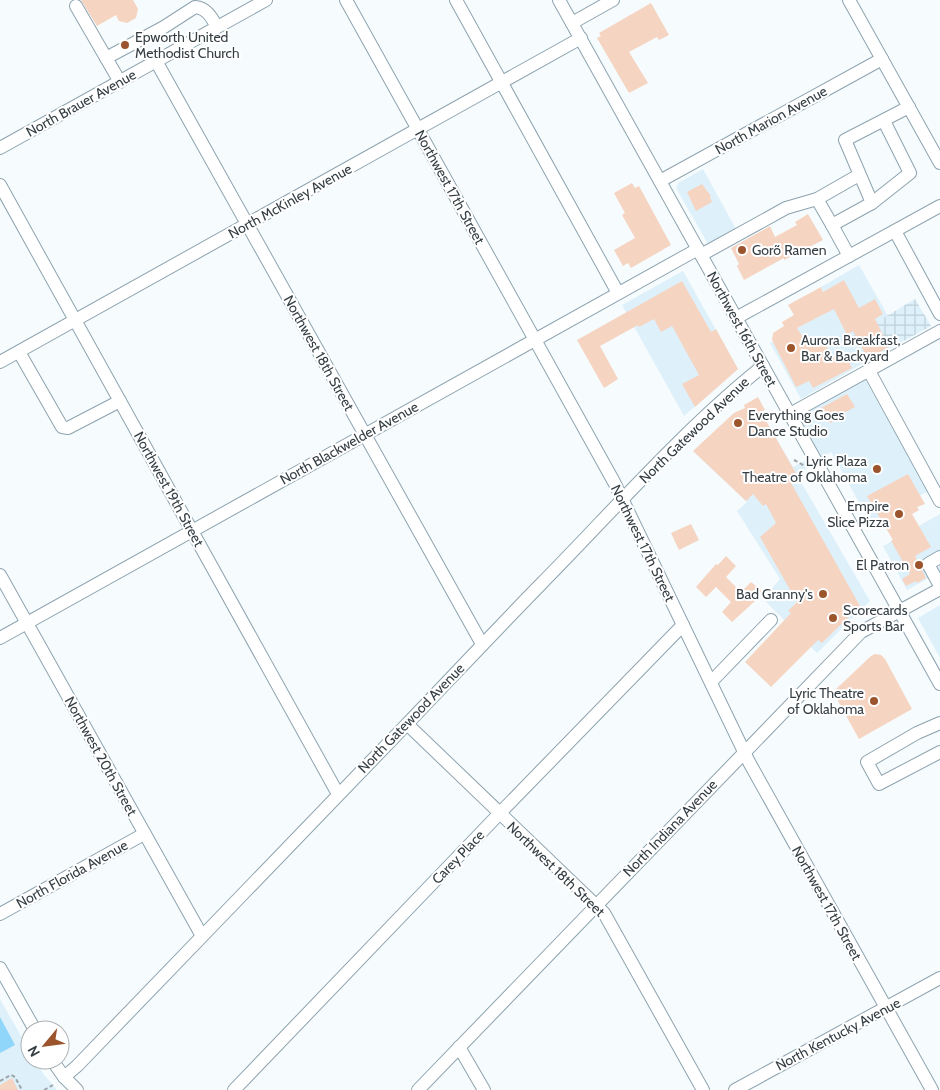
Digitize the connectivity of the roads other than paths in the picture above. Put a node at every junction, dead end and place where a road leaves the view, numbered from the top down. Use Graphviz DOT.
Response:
graph roads {
  1 [pos="266,0"];
  2 [pos="346,0"];
  3 [pos="456,0"];
  4 [pos="559,0"];
  5 [pos="613,0"];
  6 [pos="849,0"];
  7 [pos="76,6"];
  8 [pos="572,23"];
  9 [pos="217,27"];
  10 [pos="580,38"];
  11 [pos="106,58"];
  12 [pos="882,59"];
  13 [pos="156,61"];
  14 [pos="120,82"];
  15 [pos="502,83"];
  16 [pos="909,107"];
  17 [pos="884,121"];
  18 [pos="418,130"];
  19 [pos="0,148"];
  20 [pos="940,163"];
  21 [pos="859,175"];
  22 [pos="660,181"];
  23 [pos="0,184"];
  24 [pos="817,199"];
  25 [pos="872,202"];
  26 [pos="940,206"];
  27 [pos="247,225"];
  28 [pos="832,225"];
  29 [pos="894,231"];
  30 [pos="699,252"];
  31 [pos="849,256"];
  32 [pos="618,293"];
  33 [pos="940,314"];
  34 [pos="736,318"];
  35 [pos="75,320"];
  36 [pos="940,331"];
  37 [pos="535,340"];
  38 [pos="19,352"];
  39 [pos="0,362"];
  40 [pos="763,366"];
  41 [pos="869,370"];
  42 [pos="120,401"];
  43 [pos="790,414"];
  44 [pos="365,435"];
  45 [pos="622,500"];
  46 [pos="940,501"];
  47 [pos="192,531"];
  48 [pos="940,557"];
  49 [pos="0,575"];
  50 [pos="940,588"];
  51 [pos="900,611"];
  52 [pos="771,620"];
  53 [pos="27,623"];
  54 [pos="683,625"];
  55 [pos="0,638"];
  56 [pos="482,644"];
  57 [pos="711,682"];
  58 [pos="940,684"];
  59 [pos="940,723"];
  60 [pos="406,724"];
  61 [pos="744,752"];
  62 [pos="940,752"];
  63 [pos="338,794"];
  64 [pos="499,814"];
  65 [pos="144,834"];
  66 [pos="596,906"];
  67 [pos="0,914"];
  68 [pos="202,936"];
  69 [pos="0,968"];
  70 [pos="940,978"];
  71 [pos="886,1009"];
  72 [pos="29,1020"];
  73 [pos="459,1046"];
  74 [pos="59,1070"];
  75 [pos="64,1077"];
  76 [pos="77,1090"];
  77 [pos="234,1090"];
  78 [pos="418,1090"];
  79 [pos="484,1090"];
  80 [pos="703,1090"];
  81 [pos="735,1090"];
  82 [pos="932,1090"];
  1 -- 9 [label="street, North Brauer Avenue"];
  2 -- 18 [label="street, Northwest 17th Street"];
  3 -- 15 [label="street"];
  4 -- 8 [label="street, Northwest 16th Street"];
  5 -- 8 [label="street"];
  6 -- 12 [label="street"];
  7 -- 11 [label="street"];
  8 -- 10 [label="street, Northwest 16th Street"];
  9 -- 11 [label="street"];
  9 -- 13 [label="street, North Brauer Avenue"];
  10 -- 15 [label="street, North McKinley Avenue"];
  10 -- 22 [label="street, Northwest 16th Street"];
  11 -- 14 [label="street"];
  12 -- 16 [label="street"];
  12 -- 22 [label="street, North Marion Avenue"];
  13 -- 14 [label="street, North Brauer Avenue"];
  13 -- 27 [label="street, Northwest 18th Street"];
  14 -- 19 [label="street, North Brauer Avenue"];
  15 -- 18 [label="street, North McKinley Avenue"];
  15 -- 32 [label="street"];
  16 -- 17 [label="street"];
  16 -- 20 [label="street"];
  17 -- 21 [label="street"];
  17 -- 25 [label="street"];
  18 -- 27 [label="street, North McKinley Avenue"];
  18 -- 37 [label="street, Northwest 17th Street"];
  21 -- 24 [label="street, North Blackwelder Avenue"];
  21 -- 25 [label="street"];
  22 -- 30 [label="street, Northwest 16th Street"];
  23 -- 35 [label="street, Northwest 19th Street"];
  24 -- 28 [label="street"];
  24 -- 30 [label="street, North Blackwelder Avenue"];
  25 -- 28 [label="street"];
  26 -- 29 [label="street"];
  27 -- 35 [label="street, North McKinley Avenue"];
  27 -- 44 [label="street, Northwest 18th Street"];
  28 -- 31 [label="street"];
  29 -- 31 [label="street"];
  29 -- 33 [label="street"];
  30 -- 32 [label="street, North Blackwelder Avenue"];
  30 -- 34 [label="street, Northwest 16th Street"];
  31 -- 34 [label="street"];
  32 -- 37 [label="street, North Blackwelder Avenue"];
  34 -- 40 [label="street, Northwest 16th Street"];
  35 -- 38 [label="street, North McKinley Avenue"];
  35 -- 42 [label="street, Northwest 19th Street"];
  36 -- 41 [label="street"];
  37 -- 44 [label="street, North Blackwelder Avenue"];
  37 -- 45 [label="street, Northwest 17th Street"];
  38 -- 39 [label="street, North McKinley Avenue"];
  38 -- 42 [label="street"];
  40 -- 43 [label="street, Northwest 16th Street"];
  40 -- 45 [label="street, North Gatewood Avenue"];
  41 -- 43 [label="street"];
  41 -- 46 [label="street"];
  42 -- 47 [label="street, Northwest 19th Street"];
  43 -- 51 [label="street, Northwest 16th Street"];
  44 -- 47 [label="street, North Blackwelder Avenue"];
  44 -- 56 [label="street, Northwest 18th Street"];
  45 -- 54 [label="street, Northwest 17th Street"];
  45 -- 56 [label="street, North Gatewood Avenue"];
  47 -- 53 [label="street, North Blackwelder Avenue"];
  47 -- 63 [label="street, Northwest 19th Street"];
  48 -- 50 [label="street"];
  49 -- 53 [label="street, Northwest 20th Street"];
  50 -- 51 [label="street, North Indiana Avenue"];
  51 -- 58 [label="street, Northwest 16th Street"];
  51 -- 61 [label="street, North Indiana Avenue"];
  52 -- 57 [label="street"];
  53 -- 55 [label="street, North Blackwelder Avenue"];
  53 -- 65 [label="street, Northwest 20th Street"];
  54 -- 57 [label="street, Northwest 17th Street"];
  54 -- 64 [label="street, Carey Place"];
  56 -- 60 [label="street, North Gatewood Avenue"];
  57 -- 61 [label="street, Northwest 17th Street"];
  59 -- 62 [label="street"];
  60 -- 63 [label="street, North Gatewood Avenue"];
  60 -- 64 [label="street, Northwest 18th Street"];
  61 -- 66 [label="street, North Indiana Avenue"];
  61 -- 71 [label="street, Northwest 17th Street"];
  63 -- 68 [label="street, North Gatewood Avenue"];
  64 -- 66 [label="street, Northwest 18th Street"];
  64 -- 77 [label="street, Carey Place"];
  65 -- 67 [label="street, North Florida Avenue"];
  65 -- 68 [label="street, Northwest 20th Street"];
  66 -- 73 [label="street, North Indiana Avenue"];
  66 -- 80 [label="street, Northwest 18th Street"];
  68 -- 75 [label="street, North Gatewood Avenue"];
  69 -- 72 [label="street"];
  70 -- 71 [label="street, North Kentucky Avenue"];
  71 -- 81 [label="street, North Kentucky Avenue"];
  71 -- 82 [label="street, Northwest 17th Street"];
  73 -- 78 [label="street, North Indiana Avenue"];
  73 -- 79 [label="street"];
  74 -- 75 [label="street"];
  75 -- 76 [label="street"];
}
